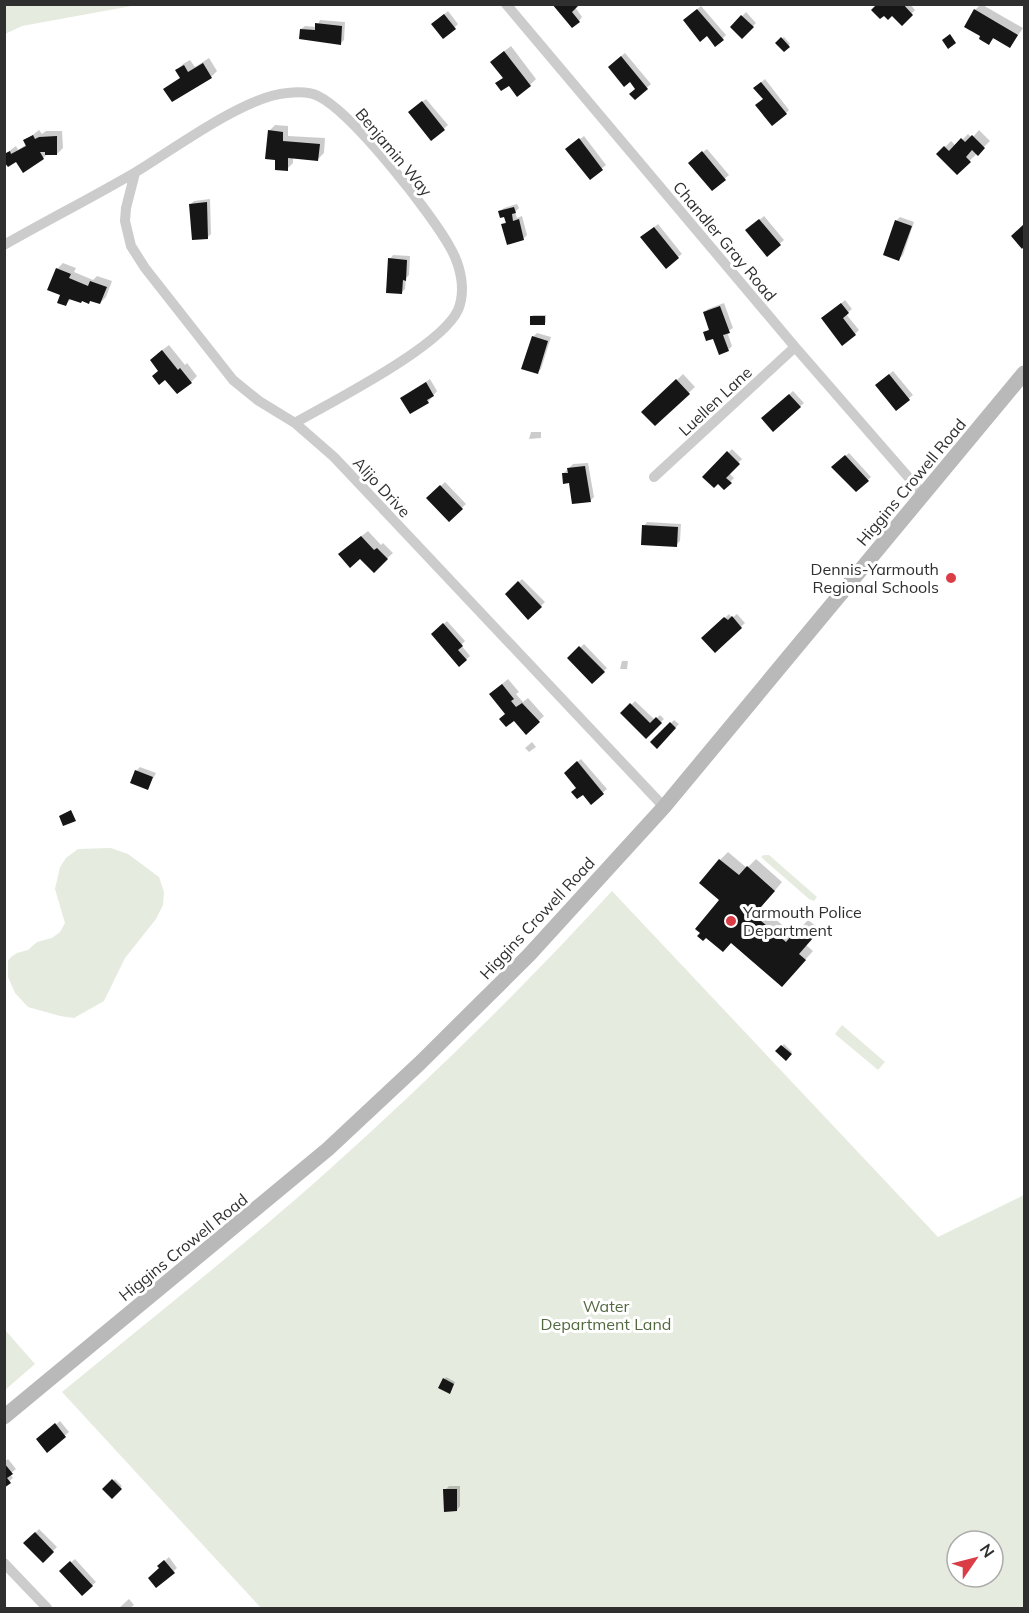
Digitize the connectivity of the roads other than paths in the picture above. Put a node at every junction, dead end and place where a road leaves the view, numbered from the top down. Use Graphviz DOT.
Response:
graph roads {
  1 [pos="506,4"];
  2 [pos="135,173"];
  3 [pos="4,245"];
  4 [pos="795,347"];
  5 [pos="1024,373"];
  6 [pos="295,423"];
  7 [pos="654,477"];
  8 [pos="923,494"];
  9 [pos="664,807"];
  10 [pos="4,1417"];
  11 [pos="4,1563"];
  12 [pos="47,1608"];
  1 -- 4 [label="street, Chandler Gray Road"];
  2 -- 3 [label="street, Benjamin Way"];
  2 -- 6 [label="street, Alijo Drive"];
  2 -- 6 [label="street, Benjamin Way"];
  4 -- 7 [label="street, Luellen Lane"];
  4 -- 8 [label="street, Chandler Gray Road"];
  5 -- 8 [label="main road, Higgins Crowell Road"];
  6 -- 9 [label="street, Alijo Drive"];
  8 -- 9 [label="main road, Higgins Crowell Road"];
  9 -- 10 [label="main road, Higgins Crowell Road"];
  11 -- 12 [label="street"];
}
